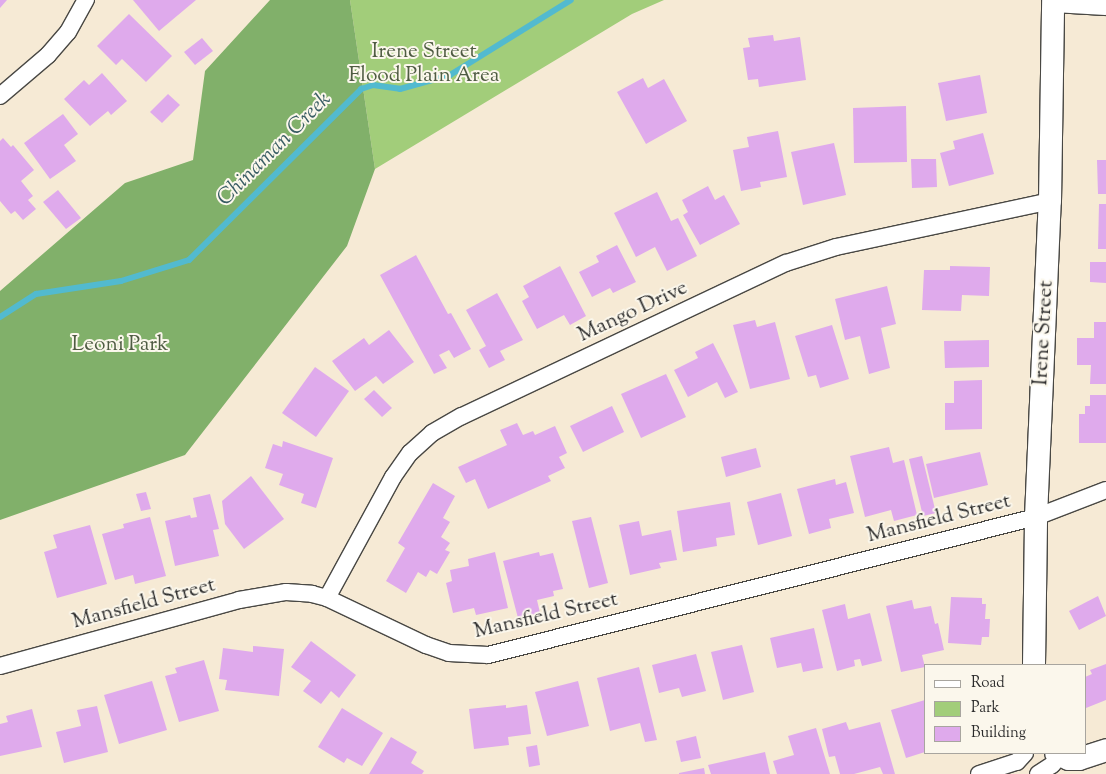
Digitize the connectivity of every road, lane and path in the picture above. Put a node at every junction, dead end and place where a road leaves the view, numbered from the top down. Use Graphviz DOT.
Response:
graph roads {
  1 [pos="86,0"];
  2 [pos="1053,2"];
  3 [pos="1106,7"];
  4 [pos="0,96"];
  5 [pos="1050,201"];
  6 [pos="1106,490"];
  7 [pos="1036,517"];
  8 [pos="327,598"];
  9 [pos="1034,664"];
  10 [pos="0,666"];
  11 [pos="1106,750"];
  12 [pos="1024,754"];
  13 [pos="1058,754"];
  14 [pos="980,774"];
  15 [pos="1038,774"];
  1 -- 4 [label="street"];
  2 -- 3 [label="street"];
  2 -- 5 [label="street, Irene Street"];
  5 -- 7 [label="street, Irene Street"];
  5 -- 8 [label="street, Mango Drive"];
  6 -- 7 [label="street, Mansfield Street"];
  7 -- 8 [label="street, Mansfield Street"];
  7 -- 9 [label="street, Irene Street"];
  8 -- 10 [label="street, Mansfield Street"];
  11 -- 13 [label="street"];
  12 -- 14 [label="street"];
  13 -- 15 [label="street"];
}
